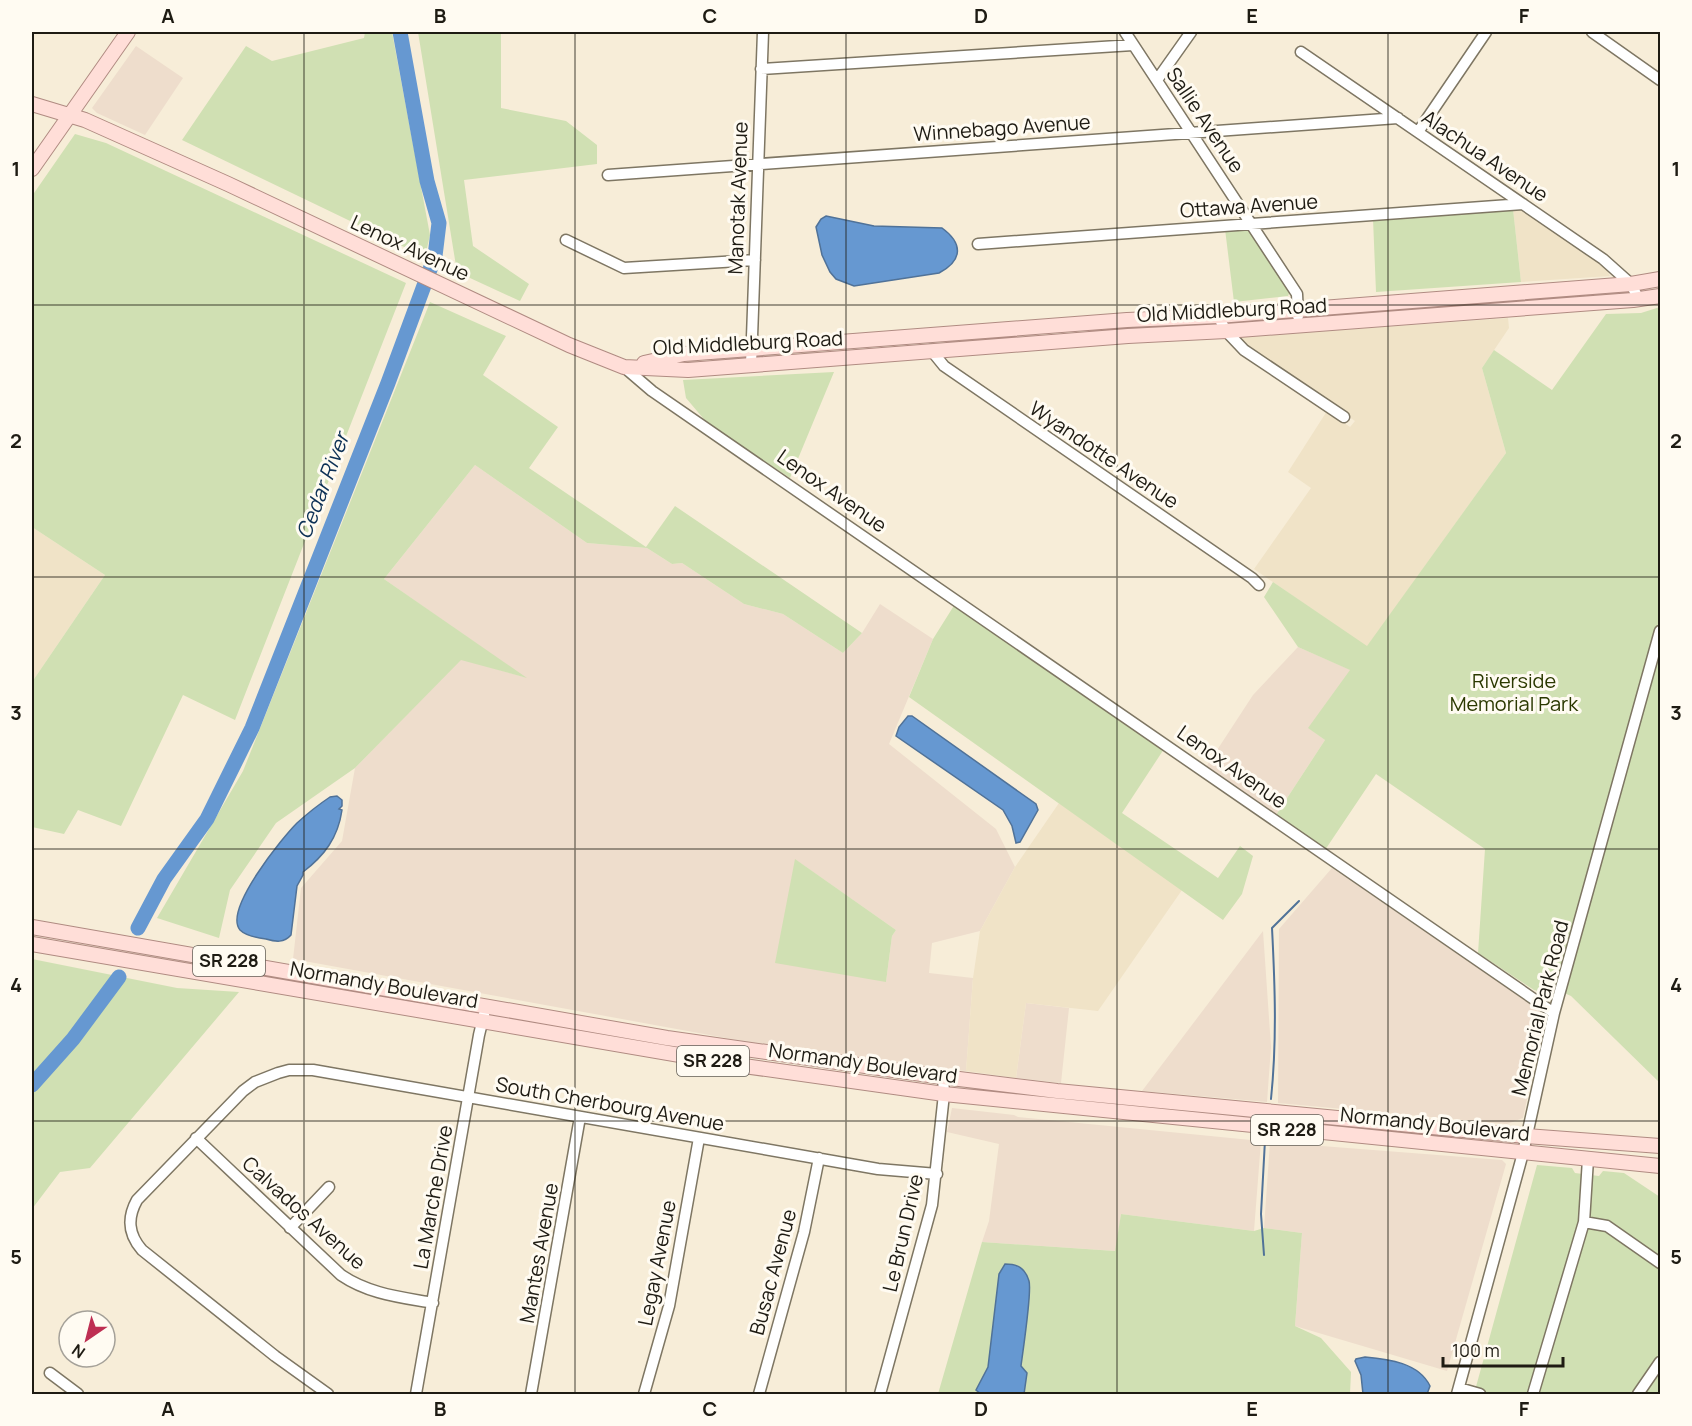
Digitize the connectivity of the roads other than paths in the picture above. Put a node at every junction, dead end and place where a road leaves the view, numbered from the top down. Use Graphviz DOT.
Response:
graph roads {
  1 [pos="128,32"];
  2 [pos="763,32"];
  3 [pos="1125,32"];
  4 [pos="1191,32"];
  5 [pos="1486,32"];
  6 [pos="1592,32"];
  7 [pos="1133,45"];
  8 [pos="1301,52"];
  9 [pos="761,69"];
  10 [pos="1157,80"];
  11 [pos="1660,81"];
  12 [pos="32,104"];
  13 [pos="69,115"];
  14 [pos="1398,118"];
  15 [pos="1418,132"];
  16 [pos="1192,133"];
  17 [pos="757,164"];
  18 [pos="32,169"];
  19 [pos="608,175"];
  20 [pos="1523,204"];
  21 [pos="1251,223"];
  22 [pos="566,240"];
  23 [pos="978,244"];
  24 [pos="755,260"];
  25 [pos="1660,279"];
  26 [pos="1631,284"];
  27 [pos="1475,296"];
  28 [pos="1660,296"];
  29 [pos="1639,300"];
  30 [pos="1298,309"];
  31 [pos="1477,312"];
  32 [pos="1218,316"];
  33 [pos="1298,325"];
  34 [pos="1056,326"];
  35 [pos="1226,331"];
  36 [pos="920,336"];
  37 [pos="1058,342"];
  38 [pos="751,349"];
  39 [pos="931,350"];
  40 [pos="751,365"];
  41 [pos="624,367"];
  42 [pos="1344,417"];
  43 [pos="1259,585"];
  44 [pos="1660,631"];
  45 [pos="32,927"];
  46 [pos="75,935"];
  47 [pos="32,938"];
  48 [pos="32,944"];
  49 [pos="486,1006"];
  50 [pos="1554,1013"];
  51 [pos="482,1023"];
  52 [pos="943,1077"];
  53 [pos="944,1094"];
  54 [pos="469,1097"];
  55 [pos="580,1117"];
  56 [pos="1526,1136"];
  57 [pos="196,1138"];
  58 [pos="699,1138"];
  59 [pos="1660,1146"];
  60 [pos="1522,1153"];
  61 [pos="819,1158"];
  62 [pos="1588,1159"];
  63 [pos="1660,1166"];
  64 [pos="936,1174"];
  65 [pos="328,1187"];
  66 [pos="1584,1222"];
  67 [pos="291,1228"];
  68 [pos="1660,1263"];
  69 [pos="433,1303"];
  70 [pos="1660,1362"];
  71 [pos="50,1373"];
  72 [pos="1458,1391"];
  73 [pos="78,1395"];
  74 [pos="328,1395"];
  75 [pos="416,1395"];
  76 [pos="531,1395"];
  77 [pos="644,1395"];
  78 [pos="759,1395"];
  79 [pos="880,1395"];
  80 [pos="1480,1395"];
  81 [pos="1533,1395"];
  82 [pos="1638,1395"];
  1 -- 13 [label="main road"];
  2 -- 9 [label="street, Manotak Avenue"];
  3 -- 7 [label="street, Sallie Avenue"];
  4 -- 10 [label="street"];
  5 -- 15 [label="street"];
  6 -- 11 [label="street"];
  7 -- 9 [label="street"];
  7 -- 10 [label="street, Sallie Avenue"];
  8 -- 14 [label="street, Alachua Avenue"];
  9 -- 17 [label="street, Manotak Avenue"];
  10 -- 16 [label="street, Sallie Avenue"];
  12 -- 13 [label="main road, Lenox Avenue"];
  13 -- 18 [label="main road"];
  13 -- 41 [label="main road, Lenox Avenue"];
  14 -- 15 [label="street, Alachua Avenue"];
  14 -- 16 [label="street, Winnebago Avenue"];
  15 -- 20 [label="street, Alachua Avenue"];
  16 -- 17 [label="street, Winnebago Avenue"];
  16 -- 21 [label="street, Sallie Avenue"];
  17 -- 19 [label="street, Winnebago Avenue"];
  17 -- 24 [label="street, Manotak Avenue"];
  20 -- 21 [label="street, Ottawa Avenue"];
  20 -- 26 [label="street, Alachua Avenue"];
  21 -- 23 [label="street, Ottawa Avenue"];
  21 -- 30 [label="street, Sallie Avenue"];
  22 -- 24 [label="street"];
  24 -- 38 [label="street, Manotak Avenue"];
  25 -- 26 [label="main road, Old Middleburg Road"];
  26 -- 27 [label="main road, Old Middleburg Road"];
  26 -- 29 [label="street, Alachua Avenue"];
  27 -- 30 [label="main road, Old Middleburg Road"];
  27 -- 31 [label="main road"];
  28 -- 29 [label="main road, Old Middleburg Road"];
  29 -- 31 [label="main road, Old Middleburg Road"];
  30 -- 32 [label="main road, Old Middleburg Road"];
  30 -- 33 [label="street, Sallie Avenue"];
  31 -- 33 [label="main road, Old Middleburg Road"];
  32 -- 34 [label="main road, Old Middleburg Road"];
  32 -- 35 [label="street"];
  33 -- 35 [label="main road, Old Middleburg Road"];
  34 -- 36 [label="main road, Old Middleburg Road"];
  34 -- 37 [label="main road"];
  35 -- 37 [label="main road, Old Middleburg Road"];
  35 -- 42 [label="street"];
  36 -- 38 [label="main road, Old Middleburg Road"];
  36 -- 39 [label="main road"];
  37 -- 39 [label="main road, Old Middleburg Road"];
  38 -- 40 [label="street, Manotak Avenue"];
  38 -- 41 [label="main road, Old Middleburg Road"];
  39 -- 40 [label="main road, Old Middleburg Road"];
  39 -- 43 [label="street, Wyandotte Avenue"];
  40 -- 41 [label="main road, Old Middleburg Road"];
  41 -- 50 [label="street, Lenox Avenue"];
  44 -- 50 [label="street, Memorial Park Road"];
  45 -- 46 [label="main road, Normandy Boulevard / SR 228"];
  46 -- 47 [label="main road"];
  46 -- 49 [label="main road, Normandy Boulevard / SR 228"];
  48 -- 51 [label="main road, Normandy Boulevard / SR 228"];
  49 -- 51 [label="street, La Marche Drive"];
  49 -- 52 [label="main road, Normandy Boulevard / SR 228"];
  50 -- 56 [label="street, Memorial Park Road"];
  51 -- 53 [label="main road, Normandy Boulevard / SR 228"];
  51 -- 54 [label="street, La Marche Drive"];
  52 -- 53 [label="street, Le Brun Drive"];
  52 -- 56 [label="main road, Normandy Boulevard / SR 228"];
  53 -- 60 [label="main road, Normandy Boulevard / SR 228"];
  53 -- 64 [label="street, Le Brun Drive"];
  54 -- 55 [label="street, South Cherbourg Avenue"];
  54 -- 57 [label="street, South Cherbourg Avenue"];
  54 -- 69 [label="street, La Marche Drive"];
  55 -- 58 [label="street, South Cherbourg Avenue"];
  55 -- 76 [label="street, Mantes Avenue"];
  56 -- 59 [label="main road, Normandy Boulevard / SR 228"];
  56 -- 60 [label="street, Memorial Park Road"];
  57 -- 67 [label="street, Calvados Avenue"];
  57 -- 74 [label="street, South Cherbourg Avenue"];
  58 -- 61 [label="street, South Cherbourg Avenue"];
  58 -- 77 [label="street, Legay Avenue"];
  60 -- 62 [label="main road, Normandy Boulevard / SR 228"];
  60 -- 72 [label="street, Memorial Park Road"];
  61 -- 64 [label="street, South Cherbourg Avenue"];
  61 -- 78 [label="street, Busac Avenue"];
  62 -- 63 [label="main road, Normandy Boulevard / SR 228"];
  62 -- 66 [label="street"];
  64 -- 79 [label="street, Le Brun Drive"];
  65 -- 67 [label="street"];
  66 -- 68 [label="street"];
  66 -- 81 [label="street"];
  67 -- 69 [label="street, Calvados Avenue"];
  69 -- 75 [label="street, La Marche Drive"];
  70 -- 82 [label="street"];
  71 -- 73 [label="street"];
  72 -- 80 [label="street"];
}
